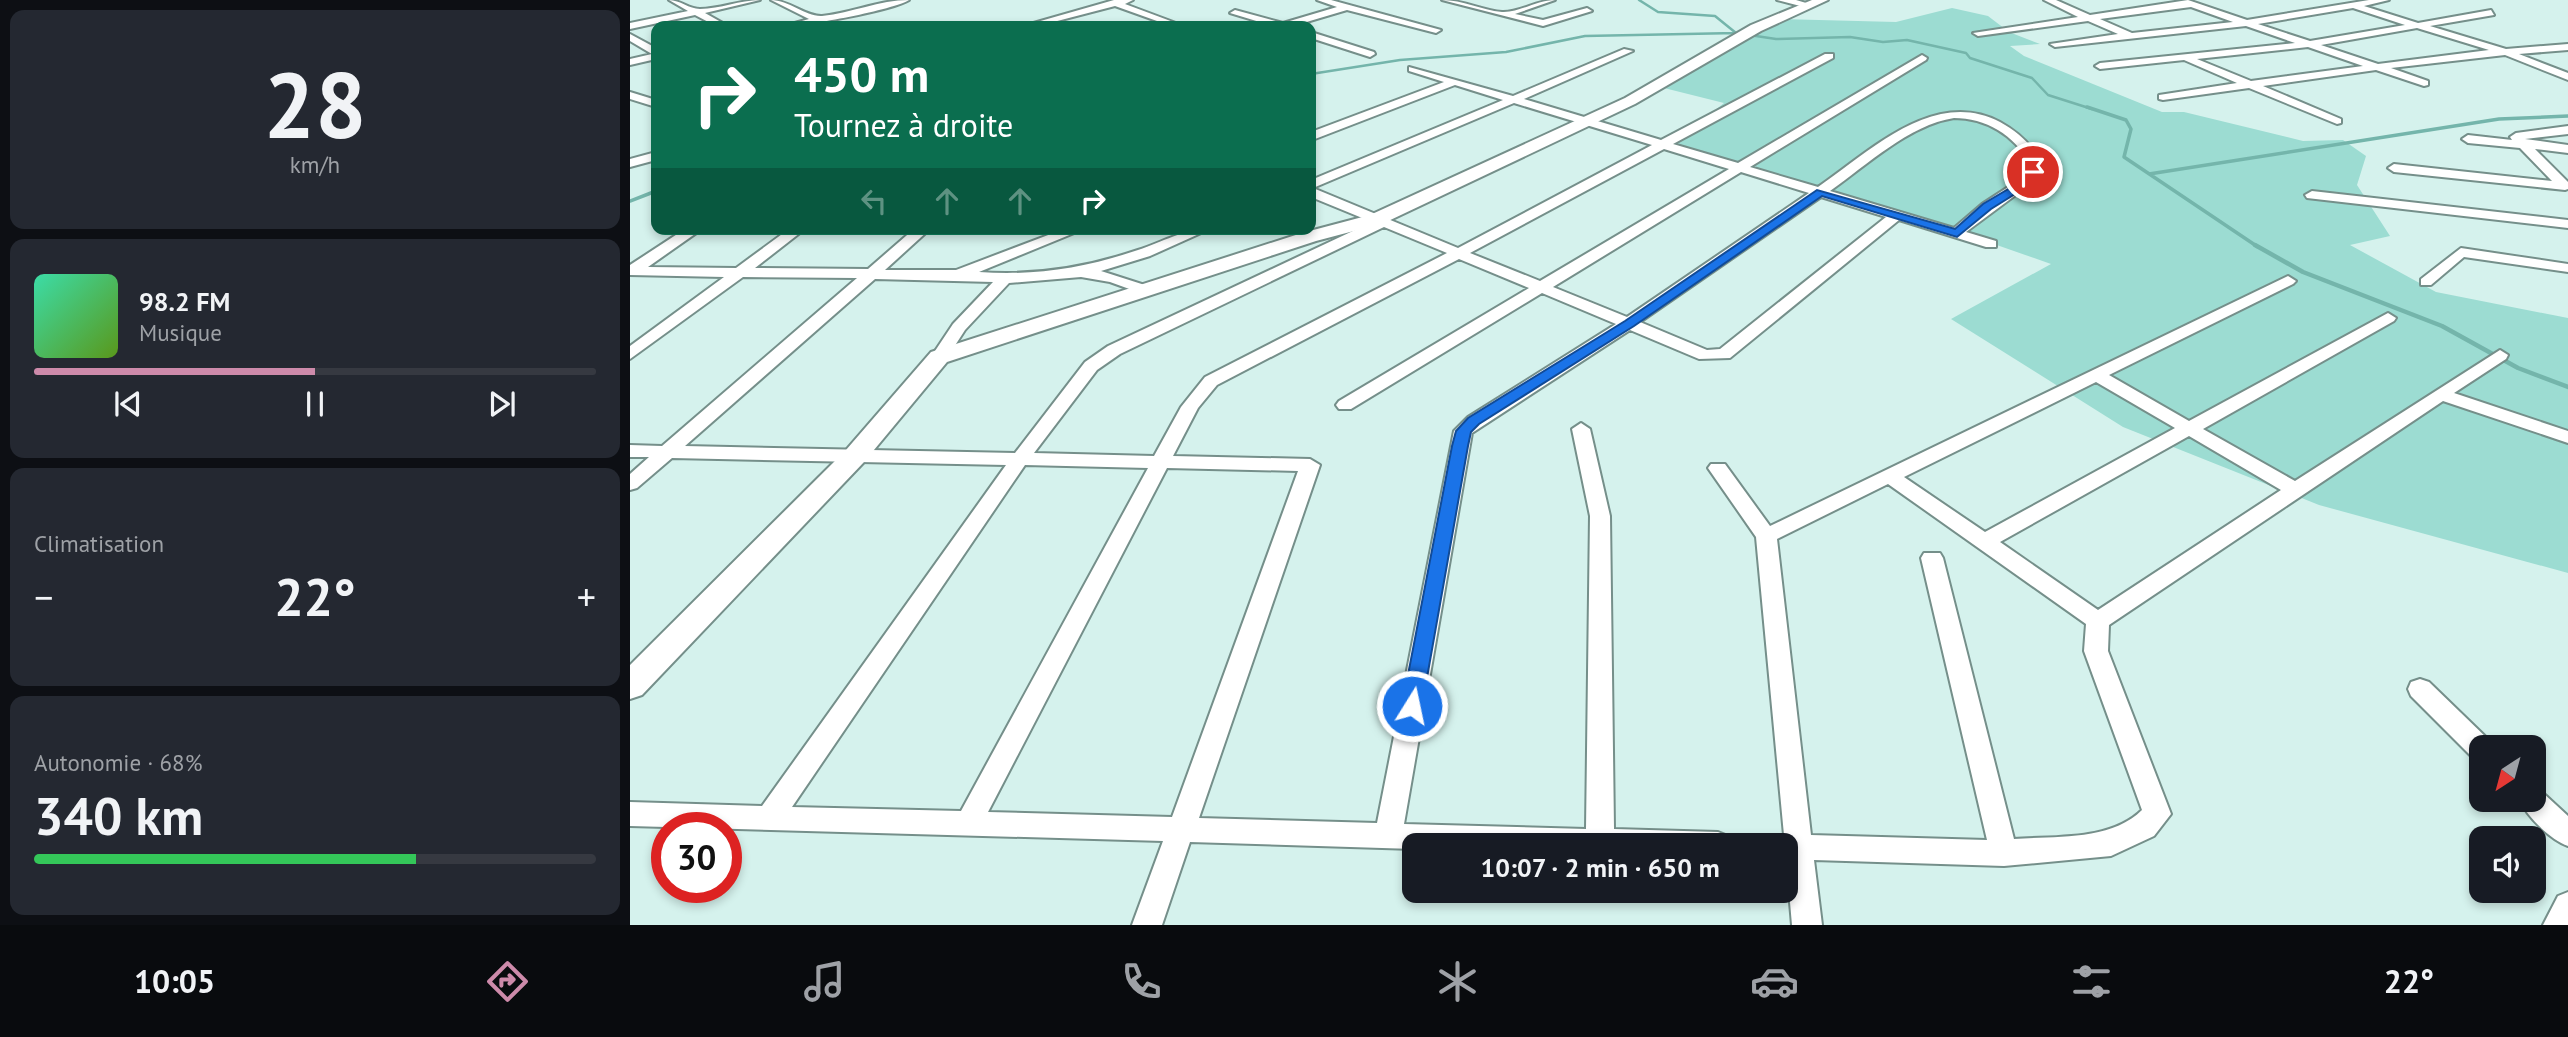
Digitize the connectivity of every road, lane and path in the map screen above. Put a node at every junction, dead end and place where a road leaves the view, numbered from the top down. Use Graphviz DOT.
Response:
graph roads {
  1 [pos="673,0"];
  2 [pos="756,0"];
  3 [pos="775,0"];
  4 [pos="905,0"];
  5 [pos="1104,0"];
  6 [pos="1129,0"];
  7 [pos="1321,0"];
  8 [pos="1368,0"];
  9 [pos="1446,0"];
  10 [pos="1551,0"];
  11 [pos="1781,0"];
  12 [pos="1822,0"];
  13 [pos="2048,0"];
  14 [pos="2179,0"];
  15 [pos="2217,0"];
  16 [pos="2334,0"];
  17 [pos="2385,0"];
  18 [pos="1115,4"];
  19 [pos="2191,4"];
  20 [pos="1808,5"];
  21 [pos="2353,6"];
  22 [pos="1346,7"];
  23 [pos="1587,11"];
  24 [pos="698,12"];
  25 [pos="1235,13"];
  26 [pos="2491,13"];
  27 [pos="1032,14"];
  28 [pos="1504,15"];
  29 [pos="2084,17"];
  30 [pos="818,20"];
  31 [pos="1051,20"];
  32 [pos="1160,20"];
  33 [pos="654,21"];
  34 [pos="714,21"];
  35 [pos="813,21"];
  36 [pos="1047,21"];
  37 [pos="1054,21"];
  38 [pos="1156,21"];
  39 [pos="1163,21"];
  40 [pos="1265,21"];
  41 [pos="1300,21"];
  42 [pos="651,22"];
  43 [pos="2246,23"];
  44 [pos="630,26"];
  45 [pos="2420,26"];
  46 [pos="1436,30"];
  47 [pos="1978,33"];
  48 [pos="630,37"];
  49 [pos="1316,37"];
  50 [pos="2133,37"];
  51 [pos="2055,44"];
  52 [pos="2309,44"];
  53 [pos="2568,47"];
  54 [pos="2554,48"];
  55 [pos="651,51"];
  56 [pos="1628,51"];
  57 [pos="2508,53"];
  58 [pos="2568,53"];
  59 [pos="1370,54"];
  60 [pos="651,56"];
  61 [pos="1829,56"];
  62 [pos="1922,58"];
  63 [pos="2186,58"];
  64 [pos="630,62"];
  65 [pos="2100,66"];
  66 [pos="2378,68"];
  67 [pos="1413,69"];
  68 [pos="2568,77"];
  69 [pos="1453,82"];
  70 [pos="2424,83"];
  71 [pos="2251,85"];
  72 [pos="630,95"];
  73 [pos="2163,97"];
  74 [pos="1513,100"];
  75 [pos="651,102"];
  76 [pos="2337,121"];
  77 [pos="1586,122"];
  78 [pos="2568,130"];
  79 [pos="1316,134"];
  80 [pos="2468,139"];
  81 [pos="1660,144"];
  82 [pos="2522,145"];
  83 [pos="2568,149"];
  84 [pos="651,157"];
  85 [pos="630,163"];
  86 [pos="1739,168"];
  87 [pos="2394,168"];
  88 [pos="1316,183"];
  89 [pos="2567,188"];
  90 [pos="1821,192"];
  91 [pos="1316,194"];
  92 [pos="2312,195"];
  93 [pos="1897,215"];
  94 [pos="1380,221"];
  95 [pos="2568,224"];
  96 [pos="1957,233"];
  97 [pos="686,235"];
  98 [pos="790,235"];
  99 [pos="916,235"];
  100 [pos="1061,235"];
  101 [pos="1188,235"];
  102 [pos="1991,243"];
  103 [pos="1459,253"];
  104 [pos="2568,268"];
  105 [pos="631,271"];
  106 [pos="740,272"];
  107 [pos="1081,272"];
  108 [pos="872,274"];
  109 [pos="958,275"];
  110 [pos="1004,279"];
  111 [pos="2288,281"];
  112 [pos="2426,282"];
  113 [pos="1541,287"];
  114 [pos="1146,289"];
  115 [pos="2388,318"];
  116 [pos="1629,323"];
  117 [pos="630,354"];
  118 [pos="2500,355"];
  119 [pos="939,357"];
  120 [pos="2096,375"];
  121 [pos="2442,395"];
  122 [pos="1345,405"];
  123 [pos="2189,428"];
  124 [pos="1581,429"];
  125 [pos="2568,437"];
  126 [pos="630,451"];
  127 [pos="667,452"];
  128 [pos="855,456"];
  129 [pos="1020,459"];
  130 [pos="1161,462"];
  131 [pos="1718,468"];
  132 [pos="1889,476"];
  133 [pos="630,484"];
  134 [pos="2296,490"];
  135 [pos="1766,536"];
  136 [pos="1984,542"];
  137 [pos="1932,558"];
  138 [pos="2098,621"];
  139 [pos="630,686"];
  140 [pos="2420,690"];
  141 [pos="2469,737"];
  142 [pos="2545,812"];
  143 [pos="630,814"];
  144 [pos="769,818"];
  145 [pos="968,824"];
  146 [pos="1181,830"];
  147 [pos="1600,833"];
  148 [pos="1791,833"];
  149 [pos="2568,834"];
  150 [pos="1388,836"];
  151 [pos="1402,836"];
  152 [pos="1798,847"];
  153 [pos="2004,853"];
  154 [pos="1798,878"];
  155 [pos="2568,906"];
  156 [pos="1147,925"];
  157 [pos="1807,925"];
  158 [pos="2558,925"];
  1 -- 24 [label="street"];
  2 -- 24 [label="street"];
  3 -- 30 [label="street"];
  4 -- 30 [label="street"];
  5 -- 18 [label="street"];
  6 -- 18 [label="street"];
  7 -- 22 [label="street"];
  8 -- 22 [label="street"];
  9 -- 28 [label="street"];
  10 -- 28 [label="street"];
  11 -- 20 [label="street"];
  12 -- 20 [label="street"];
  13 -- 29 [label="street"];
  14 -- 19 [label="street"];
  15 -- 19 [label="street"];
  16 -- 21 [label="street"];
  17 -- 21 [label="street"];
  18 -- 31 [label="street"];
  18 -- 32 [label="street"];
  19 -- 29 [label="street"];
  19 -- 43 [label="street"];
  20 -- 77 [label="street"];
  21 -- 43 [label="street"];
  21 -- 45 [label="street"];
  22 -- 41 [label="street"];
  22 -- 46 [label="street"];
  23 -- 28 [label="street"];
  24 -- 33 [label="street"];
  24 -- 34 [label="street"];
  25 -- 40 [label="street"];
  26 -- 45 [label="street"];
  27 -- 31 [label="street"];
  29 -- 47 [label="street"];
  29 -- 50 [label="street"];
  30 -- 35 [label="street"];
  31 -- 36 [label="street"];
  31 -- 37 [label="street"];
  32 -- 38 [label="street"];
  32 -- 39 [label="street"];
  42 -- 44 [label="street"];
  43 -- 50 [label="street"];
  43 -- 52 [label="street"];
  45 -- 52 [label="street"];
  45 -- 57 [label="street"];
  48 -- 55 [label="street"];
  49 -- 59 [label="street"];
  50 -- 51 [label="street"];
  50 -- 63 [label="street"];
  52 -- 63 [label="street"];
  52 -- 66 [label="street"];
  53 -- 54 [label="street"];
  54 -- 57 [label="street"];
  54 -- 58 [label="street"];
  56 -- 74 [label="street"];
  57 -- 66 [label="street"];
  57 -- 68 [label="street"];
  60 -- 64 [label="street"];
  61 -- 81 [label="street"];
  62 -- 86 [label="street"];
  63 -- 65 [label="street"];
  63 -- 71 [label="street"];
  66 -- 70 [label="street"];
  66 -- 71 [label="street"];
  67 -- 69 [label="street"];
  69 -- 74 [label="street"];
  69 -- 79 [label="street"];
  71 -- 73 [label="street"];
  71 -- 76 [label="street"];
  72 -- 75 [label="street"];
  74 -- 77 [label="street"];
  74 -- 88 [label="street"];
  77 -- 81 [label="street"];
  77 -- 94 [label="street"];
  78 -- 82 [label="street"];
  80 -- 82 [label="street"];
  81 -- 86 [label="street"];
  81 -- 103 [label="street"];
  82 -- 83 [label="street"];
  82 -- 89 [label="street"];
  84 -- 85 [label="street"];
  86 -- 90 [label="street"];
  86 -- 113 [label="street"];
  87 -- 89 [label="street"];
  90 -- 93 [label="street"];
  90 -- 96 [label="street"];
  90 -- 116 [label="street"];
  91 -- 94 [label="street"];
  92 -- 95 [label="street"];
  93 -- 96 [label="street"];
  93 -- 116 [label="street"];
  94 -- 103 [label="street"];
  94 -- 114 [label="street"];
  94 -- 129 [label="street"];
  96 -- 102 [label="street"];
  97 -- 105 [label="street"];
  98 -- 106 [label="street"];
  99 -- 108 [label="street"];
  100 -- 109 [label="street"];
  101 -- 107 [label="street"];
  103 -- 113 [label="street"];
  103 -- 130 [label="street"];
  104 -- 112 [label="street"];
  105 -- 106 [label="street"];
  106 -- 108 [label="street"];
  106 -- 117 [label="street"];
  107 -- 110 [label="street"];
  107 -- 114 [label="street"];
  108 -- 109 [label="street"];
  108 -- 127 [label="street"];
  109 -- 110 [label="street"];
  110 -- 119 [label="street"];
  111 -- 120 [label="street"];
  113 -- 116 [label="street"];
  113 -- 122 [label="street"];
  114 -- 119 [label="street"];
  115 -- 123 [label="street"];
  116 -- 150 [label="street"];
  118 -- 121 [label="street"];
  119 -- 128 [label="street"];
  120 -- 123 [label="street"];
  120 -- 132 [label="street"];
  121 -- 125 [label="street"];
  121 -- 134 [label="street"];
  123 -- 134 [label="street"];
  123 -- 136 [label="street"];
  124 -- 147 [label="street"];
  126 -- 127 [label="street"];
  127 -- 128 [label="street"];
  127 -- 133 [label="street"];
  128 -- 129 [label="street"];
  128 -- 139 [label="street"];
  129 -- 130 [label="street"];
  129 -- 144 [label="street"];
  130 -- 145 [label="street"];
  130 -- 146 [label="street"];
  131 -- 135 [label="street"];
  132 -- 135 [label="street"];
  132 -- 136 [label="street"];
  134 -- 138 [label="street"];
  135 -- 148 [label="street"];
  136 -- 138 [label="street"];
  137 -- 153 [label="street"];
  138 -- 153 [label="street"];
  140 -- 141 [label="street"];
  142 -- 149 [label="street"];
  143 -- 144 [label="street"];
  144 -- 145 [label="street"];
  145 -- 146 [label="street"];
  146 -- 150 [label="street"];
  146 -- 156 [label="street"];
  150 -- 151 [label="street"];
  152 -- 153 [label="street"];
  154 -- 157 [label="street"];
  155 -- 158 [label="street"];
}
